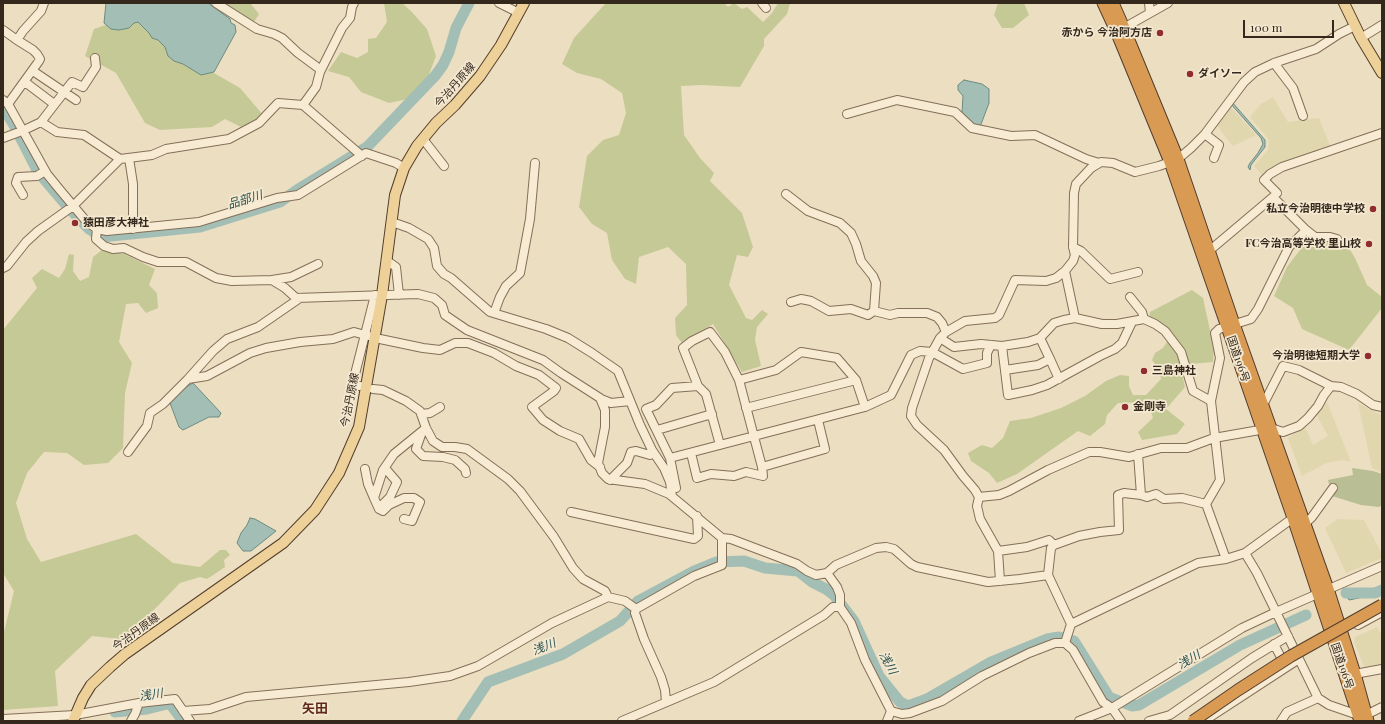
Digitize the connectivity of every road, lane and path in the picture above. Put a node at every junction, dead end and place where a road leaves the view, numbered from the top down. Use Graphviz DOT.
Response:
graph roads {
  1 [pos="44,3"];
  2 [pos="216,3"];
  3 [pos="354,3"];
  4 [pos="499,3"];
  5 [pos="524,3"];
  6 [pos="1103,3"];
  7 [pos="1113,3"];
  8 [pos="1150,3"];
  9 [pos="1168,3"];
  10 [pos="1344,3"];
  11 [pos="519,13"];
  12 [pos="1150,13"];
  13 [pos="1382,25"];
  14 [pos="1355,26"];
  15 [pos="3,30"];
  16 [pos="1120,30"];
  17 [pos="1361,38"];
  18 [pos="17,40"];
  19 [pos="95,58"];
  20 [pos="1274,63"];
  21 [pos="321,70"];
  22 [pos="33,71"];
  23 [pos="1382,73"];
  24 [pos="25,82"];
  25 [pos="65,92"];
  26 [pos="76,100"];
  27 [pos="5,102"];
  28 [pos="54,104"];
  29 [pos="303,105"];
  30 [pos="847,114"];
  31 [pos="1303,116"];
  32 [pos="41,122"];
  33 [pos="22,131"];
  34 [pos="1382,133"];
  35 [pos="1205,134"];
  36 [pos="3,138"];
  37 [pos="423,139"];
  38 [pos="362,156"];
  39 [pos="129,158"];
  40 [pos="1214,158"];
  41 [pos="120,159"];
  42 [pos="1174,161"];
  43 [pos="535,163"];
  44 [pos="1099,163"];
  45 [pos="444,166"];
  46 [pos="404,168"];
  47 [pos="45,171"];
  48 [pos="786,194"];
  49 [pos="23,195"];
  50 [pos="1273,196"];
  51 [pos="73,206"];
  52 [pos="392,222"];
  53 [pos="97,229"];
  54 [pos="133,229"];
  55 [pos="1306,230"];
  56 [pos="1337,239"];
  57 [pos="1073,247"];
  58 [pos="1209,251"];
  59 [pos="386,260"];
  60 [pos="318,264"];
  61 [pos="3,268"];
  62 [pos="1065,271"];
  63 [pos="1138,272"];
  64 [pos="272,280"];
  65 [pos="399,294"];
  66 [pos="378,295"];
  67 [pos="1130,297"];
  68 [pos="300,298"];
  69 [pos="791,302"];
  70 [pos="874,311"];
  71 [pos="494,314"];
  72 [pos="1075,318"];
  73 [pos="1144,319"];
  74 [pos="1132,322"];
  75 [pos="1230,325"];
  76 [pos="464,328"];
  77 [pos="367,335"];
  78 [pos="943,335"];
  79 [pos="1040,338"];
  80 [pos="380,339"];
  81 [pos="991,345"];
  82 [pos="1002,346"];
  83 [pos="932,352"];
  84 [pos="494,353"];
  85 [pos="1050,359"];
  86 [pos="1006,370"];
  87 [pos="188,379"];
  88 [pos="1059,379"];
  89 [pos="738,380"];
  90 [pos="856,380"];
  91 [pos="360,386"];
  92 [pos="698,386"];
  93 [pos="1331,386"];
  94 [pos="373,389"];
  95 [pos="601,399"];
  96 [pos="630,401"];
  97 [pos="1211,401"];
  98 [pos="1263,405"];
  99 [pos="440,407"];
  100 [pos="865,407"];
  101 [pos="1382,407"];
  102 [pos="746,408"];
  103 [pos="421,414"];
  104 [pos="712,414"];
  105 [pos="818,420"];
  106 [pos="1267,429"];
  107 [pos="424,430"];
  108 [pos="657,430"];
  109 [pos="754,436"];
  110 [pos="1214,438"];
  111 [pos="720,445"];
  112 [pos="128,452"];
  113 [pos="653,452"];
  114 [pos="691,453"];
  115 [pos="1138,454"];
  116 [pos="670,458"];
  117 [pos="600,467"];
  118 [pos="762,467"];
  119 [pos="366,468"];
  120 [pos="385,468"];
  121 [pos="466,473"];
  122 [pos="610,480"];
  123 [pos="1333,488"];
  124 [pos="1142,495"];
  125 [pos="979,497"];
  126 [pos="374,498"];
  127 [pos="675,498"];
  128 [pos="1206,504"];
  129 [pos="379,508"];
  130 [pos="571,512"];
  131 [pos="697,516"];
  132 [pos="1293,518"];
  133 [pos="404,519"];
  134 [pos="1305,524"];
  135 [pos="722,538"];
  136 [pos="1054,545"];
  137 [pos="998,551"];
  138 [pos="1245,553"];
  139 [pos="1226,559"];
  140 [pos="1382,566"];
  141 [pos="827,573"];
  142 [pos="1048,575"];
  143 [pos="1000,581"];
  144 [pos="1328,589"];
  145 [pos="1317,594"];
  146 [pos="608,597"];
  147 [pos="1382,605"];
  148 [pos="840,607"];
  149 [pos="636,609"];
  150 [pos="1276,612"];
  151 [pos="1382,612"];
  152 [pos="1071,624"];
  153 [pos="1351,628"];
  154 [pos="1288,636"];
  155 [pos="1065,643"];
  156 [pos="1274,644"];
  157 [pos="1299,659"];
  158 [pos="1286,667"];
  159 [pos="1382,669"];
  160 [pos="1355,674"];
  161 [pos="1318,698"];
  162 [pos="666,702"];
  163 [pos="139,703"];
  164 [pos="1382,707"];
  165 [pos="1112,708"];
  166 [pos="183,711"];
  167 [pos="890,711"];
  168 [pos="74,718"];
  169 [pos="1365,718"];
  170 [pos="3,719"];
  171 [pos="131,721"];
  172 [pos="190,721"];
  173 [pos="622,721"];
  174 [pos="887,721"];
  175 [pos="1079,721"];
  176 [pos="1121,721"];
  177 [pos="1149,721"];
  178 [pos="1193,721"];
  179 [pos="1204,721"];
  180 [pos="1281,721"];
  1 -- 18 [label="street"];
  2 -- 21 [label="street"];
  3 -- 21 [label="street"];
  4 -- 11 [label="street"];
  5 -- 11 [label="main road, 今治丹原線"];
  6 -- 16 [label="highway, 国道196号"];
  7 -- 16 [label="highway, 国道196号"];
  8 -- 12 [label="street"];
  9 -- 12 [label="street"];
  10 -- 14 [label="main road"];
  11 -- 37 [label="main road, 今治丹原線"];
  12 -- 16 [label="street"];
  13 -- 17 [label="street"];
  14 -- 17 [label="main road"];
  14 -- 20 [label="street"];
  15 -- 18 [label="street"];
  16 -- 42 [label="highway, 国道196号"];
  17 -- 23 [label="main road"];
  18 -- 22 [label="street"];
  19 -- 25 [label="street"];
  20 -- 31 [label="street"];
  20 -- 35 [label="street"];
  21 -- 29 [label="street"];
  22 -- 24 [label="street"];
  22 -- 25 [label="street"];
  24 -- 27 [label="street"];
  24 -- 28 [label="street"];
  25 -- 26 [label="street"];
  25 -- 28 [label="street"];
  27 -- 33 [label="street"];
  28 -- 32 [label="street"];
  29 -- 38 [label="street"];
  29 -- 39 [label="street"];
  30 -- 44 [label="street"];
  32 -- 33 [label="street"];
  32 -- 41 [label="street"];
  33 -- 36 [label="street"];
  33 -- 47 [label="street"];
  34 -- 50 [label="street"];
  35 -- 40 [label="street"];
  35 -- 42 [label="street"];
  37 -- 45 [label="street"];
  37 -- 46 [label="main road, 今治丹原線"];
  38 -- 46 [label="street"];
  38 -- 54 [label="street"];
  39 -- 41 [label="street"];
  39 -- 54 [label="street"];
  41 -- 51 [label="street"];
  42 -- 44 [label="street"];
  42 -- 58 [label="highway, 国道196号"];
  42 -- 75 [label="highway, 国道196号"];
  43 -- 71 [label="street"];
  44 -- 57 [label="street"];
  46 -- 52 [label="main road, 今治丹原線"];
  47 -- 49 [label="street"];
  47 -- 51 [label="street"];
  48 -- 70 [label="street"];
  50 -- 55 [label="street"];
  50 -- 58 [label="street"];
  51 -- 53 [label="street"];
  51 -- 61 [label="street"];
  52 -- 59 [label="main road, 今治丹原線"];
  52 -- 71 [label="street"];
  53 -- 54 [label="street"];
  53 -- 64 [label="street"];
  55 -- 56 [label="street"];
  55 -- 75 [label="street"];
  57 -- 62 [label="street"];
  57 -- 63 [label="street"];
  58 -- 75 [label="highway, 国道196号"];
  59 -- 65 [label="street"];
  59 -- 66 [label="main road, 今治丹原線"];
  60 -- 64 [label="street"];
  62 -- 72 [label="street"];
  62 -- 78 [label="street"];
  64 -- 68 [label="street"];
  65 -- 66 [label="street"];
  65 -- 76 [label="street"];
  66 -- 68 [label="street"];
  66 -- 77 [label="street"];
  66 -- 168 [label="main road, 今治丹原線"];
  67 -- 73 [label="street"];
  68 -- 87 [label="street"];
  69 -- 70 [label="street"];
  70 -- 78 [label="street"];
  71 -- 96 [label="street"];
  72 -- 74 [label="street"];
  72 -- 79 [label="street"];
  73 -- 74 [label="street"];
  73 -- 97 [label="street"];
  74 -- 88 [label="street"];
  75 -- 97 [label="street"];
  75 -- 98 [label="highway, 国道196号"];
  75 -- 106 [label="highway, 国道196号"];
  76 -- 84 [label="street"];
  76 -- 95 [label="street"];
  77 -- 87 [label="street"];
  77 -- 91 [label="street"];
  78 -- 81 [label="street"];
  78 -- 83 [label="street"];
  79 -- 82 [label="street"];
  79 -- 85 [label="street"];
  80 -- 84 [label="street"];
  81 -- 82 [label="street"];
  81 -- 83 [label="street"];
  82 -- 86 [label="street"];
  83 -- 100 [label="street"];
  83 -- 125 [label="street"];
  84 -- 117 [label="street"];
  85 -- 86 [label="street"];
  85 -- 88 [label="street"];
  86 -- 88 [label="street"];
  87 -- 112 [label="street"];
  89 -- 90 [label="street"];
  89 -- 92 [label="street"];
  89 -- 102 [label="street"];
  90 -- 100 [label="street"];
  90 -- 102 [label="street"];
  92 -- 104 [label="street"];
  92 -- 108 [label="street"];
  93 -- 98 [label="street"];
  93 -- 101 [label="street"];
  93 -- 106 [label="street"];
  94 -- 103 [label="street"];
  95 -- 96 [label="street"];
  95 -- 117 [label="street"];
  96 -- 113 [label="street"];
  97 -- 110 [label="street"];
  98 -- 106 [label="highway, 国道196号"];
  99 -- 103 [label="street"];
  100 -- 105 [label="street"];
  102 -- 109 [label="street"];
  103 -- 107 [label="street"];
  104 -- 108 [label="street"];
  104 -- 111 [label="street"];
  105 -- 109 [label="street"];
  105 -- 118 [label="street"];
  106 -- 110 [label="street"];
  106 -- 132 [label="highway, 国道196号"];
  106 -- 134 [label="highway, 国道196号"];
  107 -- 120 [label="street"];
  107 -- 121 [label="street"];
  107 -- 146 [label="street"];
  108 -- 116 [label="street"];
  109 -- 111 [label="street"];
  109 -- 118 [label="street"];
  110 -- 115 [label="street"];
  110 -- 128 [label="street"];
  111 -- 114 [label="street"];
  113 -- 122 [label="street"];
  113 -- 127 [label="street"];
  114 -- 116 [label="street"];
  114 -- 118 [label="street"];
  115 -- 124 [label="street"];
  115 -- 125 [label="street"];
  116 -- 127 [label="street"];
  117 -- 122 [label="street"];
  119 -- 126 [label="street"];
  120 -- 126 [label="street"];
  120 -- 129 [label="street"];
  122 -- 127 [label="street"];
  123 -- 134 [label="street"];
  124 -- 128 [label="street"];
  124 -- 136 [label="street"];
  125 -- 137 [label="street"];
  126 -- 129 [label="street"];
  127 -- 131 [label="street"];
  128 -- 139 [label="street"];
  129 -- 133 [label="street"];
  130 -- 131 [label="street"];
  131 -- 135 [label="street"];
  132 -- 138 [label="street"];
  132 -- 145 [label="highway, 国道196号"];
  134 -- 144 [label="highway, 国道196号"];
  135 -- 141 [label="street"];
  135 -- 149 [label="street"];
  136 -- 137 [label="street"];
  136 -- 142 [label="street"];
  137 -- 143 [label="street"];
  138 -- 139 [label="street"];
  138 -- 150 [label="street"];
  139 -- 152 [label="street"];
  140 -- 144 [label="street"];
  141 -- 143 [label="street"];
  141 -- 148 [label="street"];
  142 -- 143 [label="street"];
  142 -- 152 [label="street"];
  144 -- 145 [label="street"];
  144 -- 160 [label="highway, 国道196号"];
  145 -- 150 [label="street"];
  145 -- 169 [label="highway, 国道196号"];
  146 -- 149 [label="street"];
  146 -- 166 [label="street"];
  147 -- 178 [label="highway, bridge"];
  148 -- 162 [label="street"];
  148 -- 167 [label="street"];
  149 -- 162 [label="street"];
  150 -- 154 [label="street"];
  150 -- 165 [label="street"];
  151 -- 153 [label="street"];
  152 -- 155 [label="street"];
  154 -- 156 [label="street"];
  154 -- 157 [label="street"];
  155 -- 165 [label="street"];
  155 -- 167 [label="street"];
  156 -- 158 [label="street"];
  156 -- 177 [label="street"];
  157 -- 158 [label="street"];
  157 -- 161 [label="street"];
  158 -- 179 [label="street"];
  159 -- 160 [label="street"];
  160 -- 169 [label="highway, 国道196号"];
  161 -- 169 [label="street"];
  161 -- 180 [label="street"];
  162 -- 173 [label="street"];
  163 -- 166 [label="street"];
  163 -- 168 [label="street"];
  163 -- 171 [label="street"];
  164 -- 169 [label="street"];
  165 -- 175 [label="street"];
  165 -- 176 [label="street"];
  166 -- 172 [label="street"];
  167 -- 174 [label="street"];
  168 -- 170 [label="street"];
}
